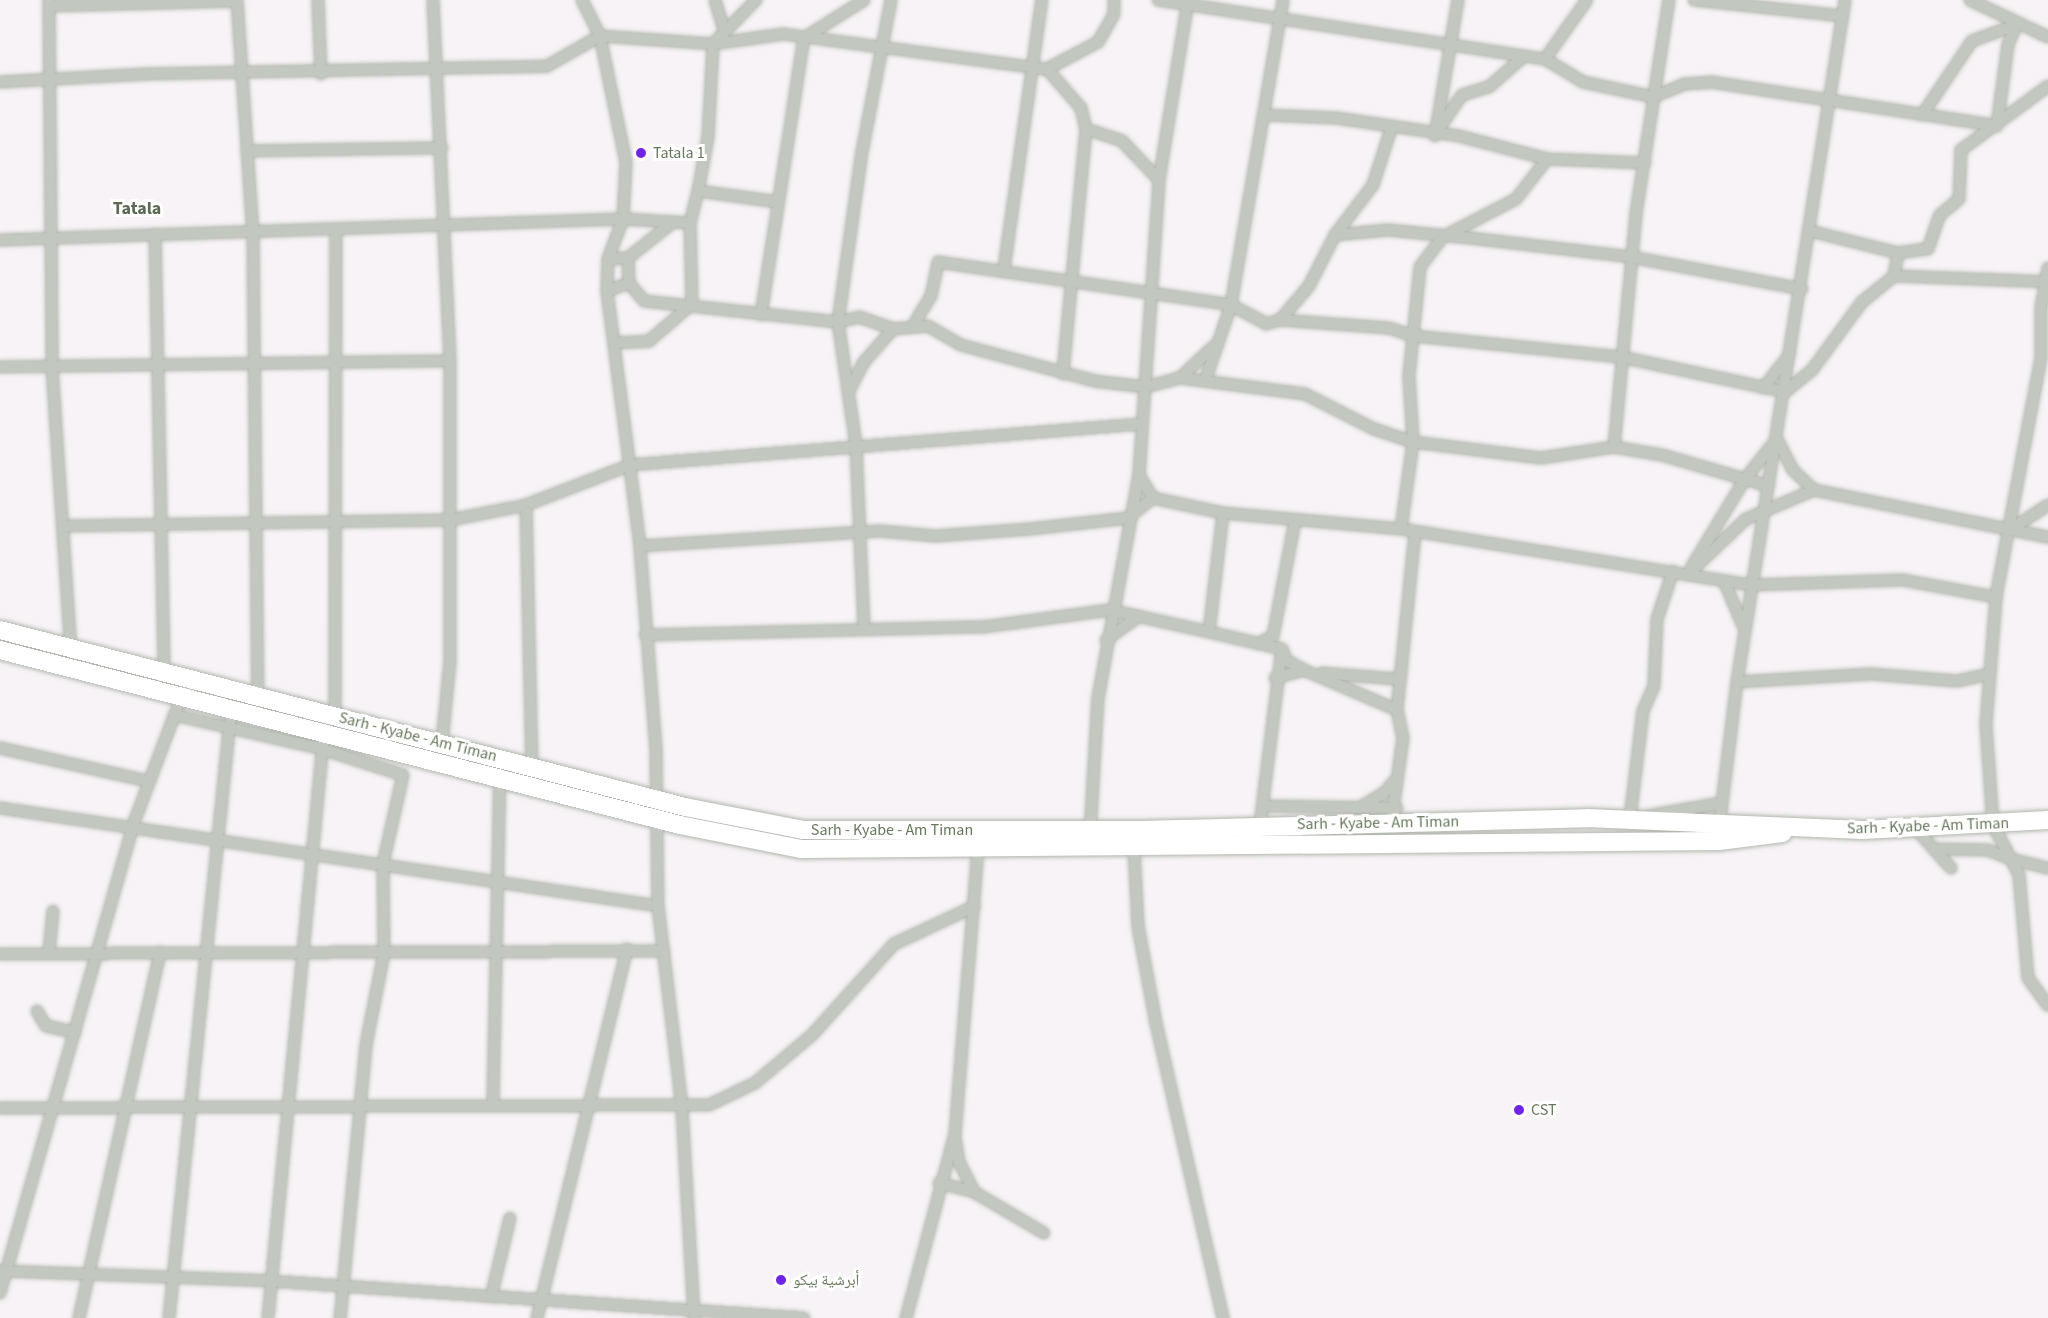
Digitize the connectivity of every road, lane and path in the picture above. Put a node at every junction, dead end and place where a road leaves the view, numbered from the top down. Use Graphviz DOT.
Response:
graph roads {
  1 [pos="237,0"];
  2 [pos="318,0"];
  3 [pos="433,0"];
  4 [pos="582,0"];
  5 [pos="715,0"];
  6 [pos="756,0"];
  7 [pos="864,0"];
  8 [pos="891,0"];
  9 [pos="1042,0"];
  10 [pos="1114,0"];
  11 [pos="1158,0"];
  12 [pos="1283,0"];
  13 [pos="1458,0"];
  14 [pos="1587,0"];
  15 [pos="1669,0"];
  16 [pos="1694,0"];
  17 [pos="1845,0"];
  18 [pos="1970,0"];
  19 [pos="49,3"];
  20 [pos="1187,3"];
  21 [pos="1843,16"];
  22 [pos="1279,20"];
  23 [pos="2016,25"];
  24 [pos="724,29"];
  25 [pos="600,36"];
  26 [pos="2048,37"];
  27 [pos="804,38"];
  28 [pos="713,44"];
  29 [pos="1448,45"];
  30 [pos="880,48"];
  31 [pos="1523,57"];
  32 [pos="1545,59"];
  33 [pos="1029,67"];
  34 [pos="1047,69"];
  35 [pos="437,70"];
  36 [pos="321,74"];
  37 [pos="244,75"];
  38 [pos="0,82"];
  39 [pos="48,82"];
  40 [pos="2048,86"];
  41 [pos="1654,98"];
  42 [pos="1832,98"];
  43 [pos="1264,115"];
  44 [pos="1922,115"];
  45 [pos="1997,126"];
  46 [pos="1086,129"];
  47 [pos="1391,129"];
  48 [pos="1435,136"];
  49 [pos="442,148"];
  50 [pos="248,151"];
  51 [pos="1547,159"];
  52 [pos="1645,163"];
  53 [pos="1159,180"];
  54 [pos="698,191"];
  55 [pos="778,202"];
  56 [pos="623,219"];
  57 [pos="673,222"];
  58 [pos="690,223"];
  59 [pos="446,225"];
  60 [pos="336,229"];
  61 [pos="1810,231"];
  62 [pos="155,234"];
  63 [pos="253,235"];
  64 [pos="1335,235"];
  65 [pos="1443,237"];
  66 [pos="0,240"];
  67 [pos="51,240"];
  68 [pos="1898,253"];
  69 [pos="1631,257"];
  70 [pos="628,258"];
  71 [pos="609,259"];
  72 [pos="2048,268"];
  73 [pos="1004,269"];
  74 [pos="1894,276"];
  75 [pos="2046,281"];
  76 [pos="1070,282"];
  77 [pos="629,283"];
  78 [pos="1802,289"];
  79 [pos="1149,290"];
  80 [pos="607,291"];
  81 [pos="692,304"];
  82 [pos="1231,305"];
  83 [pos="924,313"];
  84 [pos="761,315"];
  85 [pos="1280,320"];
  86 [pos="838,322"];
  87 [pos="914,324"];
  88 [pos="928,326"];
  89 [pos="893,329"];
  90 [pos="1414,336"];
  91 [pos="614,343"];
  92 [pos="1214,347"];
  93 [pos="1792,351"];
  94 [pos="1621,357"];
  95 [pos="333,362"];
  96 [pos="450,362"];
  97 [pos="252,363"];
  98 [pos="0,367"];
  99 [pos="52,367"];
  100 [pos="157,369"];
  101 [pos="1063,374"];
  102 [pos="1180,378"];
  103 [pos="1205,381"];
  104 [pos="1146,387"];
  105 [pos="1763,388"];
  106 [pos="848,392"];
  107 [pos="1785,392"];
  108 [pos="1141,424"];
  109 [pos="1777,439"];
  110 [pos="1413,442"];
  111 [pos="856,445"];
  112 [pos="1614,447"];
  113 [pos="630,465"];
  114 [pos="1139,475"];
  115 [pos="1745,479"];
  116 [pos="1769,486"];
  117 [pos="1814,490"];
  118 [pos="1153,498"];
  119 [pos="526,505"];
  120 [pos="2048,505"];
  121 [pos="1765,510"];
  122 [pos="1223,513"];
  123 [pos="1128,518"];
  124 [pos="450,520"];
  125 [pos="1295,521"];
  126 [pos="339,523"];
  127 [pos="158,524"];
  128 [pos="258,524"];
  129 [pos="63,526"];
  130 [pos="2013,528"];
  131 [pos="1401,530"];
  132 [pos="1415,532"];
  133 [pos="859,534"];
  134 [pos="2048,537"];
  135 [pos="640,546"];
  136 [pos="1673,571"];
  137 [pos="1688,574"];
  138 [pos="1724,581"];
  139 [pos="1752,585"];
  140 [pos="1996,597"];
  141 [pos="1110,610"];
  142 [pos="1140,616"];
  143 [pos="864,629"];
  144 [pos="0,630"];
  145 [pos="1744,630"];
  146 [pos="1209,633"];
  147 [pos="645,635"];
  148 [pos="1106,640"];
  149 [pos="1258,644"];
  150 [pos="1282,649"];
  151 [pos="0,650"];
  152 [pos="71,650"];
  153 [pos="164,670"];
  154 [pos="1304,670"];
  155 [pos="1318,673"];
  156 [pos="1401,673"];
  157 [pos="1989,674"];
  158 [pos="189,677"];
  159 [pos="1275,678"];
  160 [pos="1737,682"];
  161 [pos="173,694"];
  162 [pos="258,695"];
  163 [pos="1397,710"];
  164 [pos="174,715"];
  165 [pos="335,717"];
  166 [pos="231,718"];
  167 [pos="323,741"];
  168 [pos="442,743"];
  169 [pos="0,748"];
  170 [pos="366,754"];
  171 [pos="532,766"];
  172 [pos="500,778"];
  173 [pos="1396,779"];
  174 [pos="148,781"];
  175 [pos="657,797"];
  176 [pos="1265,806"];
  177 [pos="0,808"];
  178 [pos="1359,808"];
  179 [pos="1721,812"];
  180 [pos="1394,816"];
  181 [pos="655,819"];
  182 [pos="1630,819"];
  183 [pos="2048,820"];
  184 [pos="133,825"];
  185 [pos="1260,825"];
  186 [pos="1993,825"];
  187 [pos="1915,828"];
  188 [pos="1090,830"];
  189 [pos="1809,830"];
  190 [pos="221,843"];
  191 [pos="1090,849"];
  192 [pos="1134,849"];
  193 [pos="1934,849"];
  194 [pos="978,850"];
  195 [pos="310,858"];
  196 [pos="2011,859"];
  197 [pos="383,864"];
  198 [pos="1951,868"];
  199 [pos="2048,868"];
  200 [pos="499,886"];
  201 [pos="658,906"];
  202 [pos="975,906"];
  203 [pos="53,911"];
  204 [pos="627,949"];
  205 [pos="160,951"];
  206 [pos="664,951"];
  207 [pos="98,952"];
  208 [pos="500,952"];
  209 [pos="49,953"];
  210 [pos="384,953"];
  211 [pos="0,954"];
  212 [pos="208,954"];
  213 [pos="301,955"];
  214 [pos="2048,1006"];
  215 [pos="37,1011"];
  216 [pos="75,1032"];
  217 [pos="589,1102"];
  218 [pos="493,1103"];
  219 [pos="284,1105"];
  220 [pos="360,1105"];
  221 [pos="130,1107"];
  222 [pos="187,1107"];
  223 [pos="0,1108"];
  224 [pos="52,1108"];
  225 [pos="682,1108"];
  226 [pos="955,1134"];
  227 [pos="939,1183"];
  228 [pos="974,1192"];
  229 [pos="510,1218"];
  230 [pos="1044,1233"];
  231 [pos="3,1271"];
  232 [pos="90,1274"];
  233 [pos="175,1277"];
  234 [pos="270,1281"];
  235 [pos="342,1288"];
  236 [pos="0,1293"];
  237 [pos="491,1297"];
  238 [pos="541,1301"];
  239 [pos="693,1314"];
  240 [pos="79,1318"];
  241 [pos="169,1318"];
  242 [pos="268,1318"];
  243 [pos="340,1318"];
  244 [pos="537,1318"];
  245 [pos="804,1318"];
  246 [pos="906,1318"];
  247 [pos="1223,1318"];
  1 -- 19 [label="street"];
  1 -- 37 [label="street"];
  2 -- 36 [label="street"];
  3 -- 35 [label="street"];
  4 -- 25 [label="street"];
  5 -- 24 [label="street"];
  6 -- 24 [label="street"];
  7 -- 27 [label="street"];
  8 -- 30 [label="street"];
  9 -- 33 [label="street"];
  10 -- 34 [label="street"];
  11 -- 20 [label="street"];
  12 -- 22 [label="street"];
  13 -- 29 [label="street"];
  14 -- 32 [label="street"];
  15 -- 41 [label="street"];
  16 -- 21 [label="street"];
  17 -- 21 [label="street"];
  18 -- 23 [label="street"];
  19 -- 39 [label="street"];
  20 -- 22 [label="street"];
  20 -- 53 [label="street"];
  21 -- 42 [label="street"];
  22 -- 29 [label="street"];
  22 -- 43 [label="street"];
  23 -- 26 [label="street"];
  23 -- 44 [label="street"];
  23 -- 45 [label="street"];
  24 -- 28 [label="street"];
  25 -- 28 [label="street"];
  25 -- 35 [label="street"];
  25 -- 56 [label="street"];
  27 -- 28 [label="street"];
  27 -- 30 [label="street"];
  27 -- 55 [label="street"];
  28 -- 54 [label="street"];
  29 -- 31 [label="street"];
  29 -- 48 [label="street"];
  30 -- 33 [label="street"];
  30 -- 86 [label="street"];
  31 -- 32 [label="street"];
  31 -- 48 [label="street"];
  32 -- 41 [label="street"];
  33 -- 34 [label="street"];
  33 -- 73 [label="street"];
  34 -- 46 [label="street"];
  35 -- 36 [label="street"];
  35 -- 49 [label="street"];
  36 -- 37 [label="street"];
  37 -- 39 [label="street"];
  37 -- 50 [label="street"];
  38 -- 39 [label="street"];
  39 -- 67 [label="street"];
  40 -- 45 [label="street"];
  41 -- 42 [label="street"];
  41 -- 52 [label="street"];
  42 -- 44 [label="street"];
  42 -- 61 [label="street"];
  43 -- 47 [label="street"];
  43 -- 82 [label="street"];
  44 -- 45 [label="street"];
  45 -- 68 [label="street"];
  46 -- 53 [label="street"];
  46 -- 76 [label="street"];
  47 -- 48 [label="street"];
  47 -- 64 [label="street"];
  48 -- 51 [label="street"];
  49 -- 50 [label="street"];
  49 -- 59 [label="street"];
  50 -- 63 [label="street"];
  51 -- 52 [label="street"];
  51 -- 65 [label="street"];
  52 -- 69 [label="street"];
  53 -- 79 [label="street"];
  54 -- 55 [label="street"];
  54 -- 58 [label="street"];
  55 -- 84 [label="street"];
  56 -- 57 [label="street"];
  56 -- 59 [label="street"];
  56 -- 71 [label="street"];
  57 -- 58 [label="street"];
  57 -- 70 [label="street"];
  58 -- 81 [label="street"];
  59 -- 60 [label="street"];
  59 -- 96 [label="street"];
  60 -- 63 [label="street"];
  60 -- 95 [label="street"];
  61 -- 68 [label="street"];
  61 -- 78 [label="street"];
  62 -- 63 [label="street"];
  62 -- 67 [label="street"];
  62 -- 100 [label="street"];
  63 -- 97 [label="street"];
  64 -- 65 [label="street"];
  64 -- 85 [label="street"];
  65 -- 69 [label="street"];
  65 -- 90 [label="street"];
  66 -- 67 [label="street"];
  67 -- 99 [label="street"];
  68 -- 74 [label="street"];
  69 -- 78 [label="street"];
  69 -- 94 [label="street"];
  70 -- 71 [label="street"];
  70 -- 77 [label="street"];
  71 -- 80 [label="street"];
  72 -- 75 [label="street"];
  73 -- 76 [label="street"];
  73 -- 83 [label="street"];
  74 -- 75 [label="street"];
  74 -- 107 [label="street"];
  75 -- 130 [label="street"];
  76 -- 79 [label="street"];
  76 -- 101 [label="street"];
  77 -- 80 [label="street"];
  77 -- 81 [label="street"];
  78 -- 93 [label="street"];
  79 -- 82 [label="street"];
  79 -- 104 [label="street"];
  80 -- 91 [label="street"];
  81 -- 84 [label="street"];
  81 -- 91 [label="street"];
  82 -- 85 [label="street"];
  82 -- 92 [label="street"];
  83 -- 87 [label="street"];
  83 -- 88 [label="street"];
  84 -- 86 [label="street"];
  85 -- 90 [label="street"];
  86 -- 89 [label="street"];
  86 -- 106 [label="street"];
  87 -- 88 [label="street"];
  87 -- 89 [label="street"];
  88 -- 101 [label="street"];
  89 -- 106 [label="street"];
  90 -- 94 [label="street"];
  90 -- 110 [label="street"];
  91 -- 113 [label="street"];
  92 -- 102 [label="street"];
  92 -- 103 [label="street"];
  93 -- 105 [label="street"];
  93 -- 107 [label="street"];
  94 -- 105 [label="street"];
  94 -- 112 [label="street"];
  95 -- 96 [label="street"];
  95 -- 97 [label="street"];
  95 -- 126 [label="street"];
  96 -- 124 [label="street"];
  97 -- 100 [label="street"];
  97 -- 128 [label="street"];
  98 -- 99 [label="street"];
  99 -- 100 [label="street"];
  99 -- 129 [label="street"];
  100 -- 127 [label="street"];
  101 -- 104 [label="street"];
  102 -- 103 [label="street"];
  102 -- 104 [label="street"];
  103 -- 110 [label="street"];
  104 -- 108 [label="street"];
  105 -- 107 [label="street"];
  106 -- 111 [label="street"];
  107 -- 109 [label="street"];
  108 -- 111 [label="street"];
  108 -- 114 [label="street"];
  109 -- 115 [label="street"];
  109 -- 116 [label="street"];
  109 -- 117 [label="street"];
  110 -- 112 [label="street"];
  110 -- 131 [label="street"];
  111 -- 113 [label="street"];
  111 -- 133 [label="street"];
  112 -- 115 [label="street"];
  113 -- 119 [label="street"];
  113 -- 135 [label="street"];
  114 -- 118 [label="street"];
  114 -- 123 [label="street"];
  115 -- 116 [label="street"];
  115 -- 137 [label="street"];
  116 -- 121 [label="street"];
  117 -- 121 [label="street"];
  117 -- 130 [label="street"];
  118 -- 122 [label="street"];
  118 -- 123 [label="street"];
  119 -- 124 [label="street"];
  119 -- 171 [label="street"];
  120 -- 130 [label="street"];
  121 -- 137 [label="street"];
  121 -- 139 [label="street"];
  122 -- 125 [label="street"];
  122 -- 146 [label="street"];
  123 -- 133 [label="street"];
  123 -- 141 [label="street"];
  124 -- 126 [label="street"];
  124 -- 168 [label="street"];
  125 -- 131 [label="street"];
  125 -- 149 [label="street"];
  126 -- 128 [label="street"];
  126 -- 165 [label="street"];
  127 -- 128 [label="street"];
  127 -- 129 [label="street"];
  127 -- 153 [label="street"];
  128 -- 162 [label="street"];
  129 -- 152 [label="street"];
  130 -- 134 [label="street"];
  130 -- 140 [label="street"];
  131 -- 132 [label="street"];
  132 -- 136 [label="street"];
  132 -- 156 [label="street"];
  133 -- 135 [label="street"];
  133 -- 143 [label="street"];
  135 -- 147 [label="street"];
  136 -- 137 [label="street"];
  136 -- 182 [label="street"];
  137 -- 138 [label="street"];
  138 -- 139 [label="street"];
  138 -- 145 [label="street"];
  139 -- 140 [label="street"];
  139 -- 145 [label="street"];
  140 -- 157 [label="street"];
  141 -- 142 [label="street"];
  141 -- 143 [label="street"];
  141 -- 148 [label="street"];
  142 -- 146 [label="street"];
  142 -- 148 [label="street"];
  143 -- 147 [label="street"];
  144 -- 152 [label="highway, Sarh - Kyabe - Am Timan"];
  145 -- 160 [label="street"];
  146 -- 149 [label="street"];
  147 -- 175 [label="street"];
  148 -- 188 [label="street"];
  149 -- 150 [label="street"];
  150 -- 154 [label="street"];
  150 -- 159 [label="street"];
  151 -- 161 [label="highway, Sarh - Kyabe - Am Timan"];
  152 -- 153 [label="highway, Sarh - Kyabe - Am Timan"];
  153 -- 158 [label="highway, Sarh - Kyabe - Am Timan"];
  153 -- 161 [label="street"];
  154 -- 155 [label="street"];
  154 -- 159 [label="street"];
  155 -- 156 [label="street"];
  155 -- 163 [label="street"];
  156 -- 163 [label="street"];
  157 -- 160 [label="street"];
  157 -- 186 [label="street"];
  158 -- 161 [label="street"];
  158 -- 162 [label="highway, Sarh - Kyabe - Am Timan"];
  159 -- 176 [label="street"];
  160 -- 179 [label="street"];
  161 -- 164 [label="street"];
  161 -- 166 [label="highway, Sarh - Kyabe - Am Timan"];
  162 -- 165 [label="highway, Sarh - Kyabe - Am Timan"];
  163 -- 173 [label="street"];
  164 -- 166 [label="street"];
  164 -- 174 [label="street"];
  165 -- 168 [label="highway, Sarh - Kyabe - Am Timan"];
  166 -- 167 [label="highway, Sarh - Kyabe - Am Timan"];
  166 -- 190 [label="street"];
  167 -- 170 [label="highway, Sarh - Kyabe - Am Timan"];
  167 -- 195 [label="street"];
  168 -- 171 [label="highway, Sarh - Kyabe - Am Timan"];
  169 -- 174 [label="street"];
  170 -- 172 [label="highway, Sarh - Kyabe - Am Timan"];
  170 -- 197 [label="street"];
  171 -- 175 [label="highway, Sarh - Kyabe - Am Timan"];
  172 -- 181 [label="highway, Sarh - Kyabe - Am Timan"];
  172 -- 200 [label="street"];
  173 -- 178 [label="street"];
  173 -- 180 [label="street"];
  174 -- 184 [label="street"];
  175 -- 181 [label="street"];
  175 -- 188 [label="highway, Sarh - Kyabe - Am Timan"];
  176 -- 178 [label="street"];
  176 -- 185 [label="street"];
  177 -- 184 [label="street"];
  178 -- 180 [label="street"];
  179 -- 182 [label="highway, Sarh - Kyabe - Am Timan"];
  179 -- 189 [label="highway, Sarh - Kyabe - Am Timan"];
  180 -- 182 [label="highway, Sarh - Kyabe - Am Timan"];
  180 -- 185 [label="highway, Sarh - Kyabe - Am Timan"];
  181 -- 194 [label="highway, Sarh - Kyabe - Am Timan"];
  181 -- 201 [label="street"];
  183 -- 186 [label="highway, Sarh - Kyabe - Am Timan"];
  184 -- 190 [label="street"];
  184 -- 207 [label="street"];
  185 -- 188 [label="highway, Sarh - Kyabe - Am Timan"];
  186 -- 187 [label="highway, Sarh - Kyabe - Am Timan"];
  186 -- 196 [label="street"];
  187 -- 189 [label="highway, Sarh - Kyabe - Am Timan"];
  187 -- 193 [label="street"];
  188 -- 191 [label="street"];
  189 -- 192 [label="highway, Sarh - Kyabe - Am Timan"];
  190 -- 195 [label="street"];
  190 -- 212 [label="street"];
  191 -- 192 [label="highway, Sarh - Kyabe - Am Timan"];
  191 -- 194 [label="highway, Sarh - Kyabe - Am Timan"];
  192 -- 247 [label="street"];
  193 -- 196 [label="street"];
  193 -- 198 [label="street"];
  194 -- 202 [label="street"];
  195 -- 197 [label="street"];
  195 -- 213 [label="street"];
  196 -- 199 [label="street"];
  196 -- 214 [label="street"];
  197 -- 200 [label="street"];
  197 -- 210 [label="street"];
  200 -- 201 [label="street"];
  200 -- 208 [label="street"];
  201 -- 206 [label="street"];
  202 -- 225 [label="street"];
  202 -- 226 [label="street"];
  203 -- 209 [label="street"];
  204 -- 206 [label="street"];
  204 -- 208 [label="street"];
  204 -- 217 [label="street"];
  205 -- 207 [label="street"];
  205 -- 212 [label="street"];
  205 -- 221 [label="street"];
  206 -- 225 [label="street"];
  207 -- 209 [label="street"];
  207 -- 216 [label="street"];
  208 -- 210 [label="street"];
  208 -- 218 [label="street"];
  209 -- 211 [label="street"];
  210 -- 213 [label="street"];
  210 -- 220 [label="street"];
  212 -- 213 [label="street"];
  212 -- 222 [label="street"];
  213 -- 219 [label="street"];
  215 -- 216 [label="street"];
  216 -- 224 [label="street"];
  217 -- 218 [label="street"];
  217 -- 225 [label="street"];
  217 -- 238 [label="street"];
  218 -- 220 [label="street"];
  219 -- 220 [label="street"];
  219 -- 222 [label="street"];
  219 -- 234 [label="street"];
  220 -- 235 [label="street"];
  221 -- 222 [label="street"];
  221 -- 224 [label="street"];
  221 -- 232 [label="street"];
  222 -- 233 [label="street"];
  223 -- 224 [label="street"];
  224 -- 231 [label="street"];
  225 -- 239 [label="street"];
  226 -- 227 [label="street"];
  226 -- 228 [label="street"];
  227 -- 228 [label="street"];
  227 -- 246 [label="street"];
  228 -- 230 [label="street"];
  229 -- 237 [label="street"];
  231 -- 232 [label="street"];
  231 -- 236 [label="street"];
  232 -- 233 [label="street"];
  232 -- 240 [label="street"];
  233 -- 234 [label="street"];
  233 -- 241 [label="street"];
  234 -- 235 [label="street"];
  234 -- 242 [label="street"];
  235 -- 237 [label="street"];
  235 -- 243 [label="street"];
  237 -- 238 [label="street"];
  238 -- 239 [label="street"];
  238 -- 244 [label="street"];
  239 -- 245 [label="street"];
}
